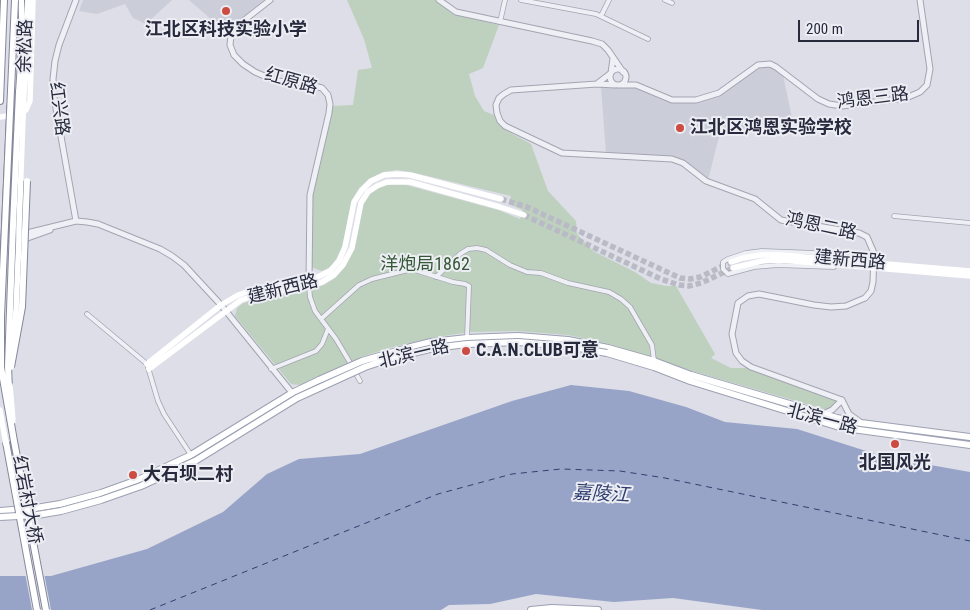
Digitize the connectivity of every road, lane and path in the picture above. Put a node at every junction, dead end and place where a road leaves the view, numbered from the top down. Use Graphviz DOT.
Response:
graph roads {
  1 [pos="4,0"];
  2 [pos="15,0"];
  3 [pos="21,0"];
  4 [pos="28,0"];
  5 [pos="32,0"];
  6 [pos="76,0"];
  7 [pos="270,0"];
  8 [pos="439,0"];
  9 [pos="505,0"];
  10 [pos="521,0"];
  11 [pos="560,0"];
  12 [pos="609,0"];
  13 [pos="665,0"];
  14 [pos="920,0"];
  15 [pos="672,3"];
  16 [pos="559,6"];
  17 [pos="602,16"];
  18 [pos="500,22"];
  19 [pos="648,38"];
  20 [pos="613,58"];
  21 [pos="611,73"];
  22 [pos="624,73"];
  23 [pos="597,84"];
  24 [pos="618,85"];
  25 [pos="636,86"];
  26 [pos="22,91"];
  27 [pos="0,101"];
  28 [pos="0,117"];
  29 [pos="27,181"];
  30 [pos="26,189"];
  31 [pos="14,192"];
  32 [pos="501,199"];
  33 [pos="524,215"];
  34 [pos="894,216"];
  35 [pos="76,221"];
  36 [pos="970,223"];
  37 [pos="18,226"];
  38 [pos="0,240"];
  39 [pos="0,248"];
  40 [pos="841,260"];
  41 [pos="852,266"];
  42 [pos="874,266"];
  43 [pos="970,271"];
  44 [pos="970,276"];
  45 [pos="436,277"];
  46 [pos="309,284"];
  47 [pos="221,305"];
  48 [pos="225,311"];
  49 [pos="88,314"];
  50 [pos="320,319"];
  51 [pos="328,329"];
  52 [pos="467,338"];
  53 [pos="654,361"];
  54 [pos="148,367"];
  55 [pos="271,368"];
  56 [pos="360,381"];
  57 [pos="294,396"];
  58 [pos="842,400"];
  59 [pos="9,403"];
  60 [pos="0,408"];
  61 [pos="822,414"];
  62 [pos="862,423"];
  63 [pos="970,437"];
  64 [pos="10,442"];
  65 [pos="970,445"];
  66 [pos="191,455"];
  67 [pos="0,511"];
  68 [pos="0,517"];
  69 [pos="37,610"];
  70 [pos="46,610"];
  71 [pos="531,610"];
  72 [pos="598,610"];
  1 -- 27 [label="main road, 余松路"];
  2 -- 64 [label="main road, 余松路, bridge"];
  3 -- 26 [label="main road"];
  4 -- 26 [label="main road, 余松路"];
  5 -- 28 [label="main road"];
  6 -- 35 [label="street, 红兴路"];
  7 -- 46 [label="street, 红原路"];
  8 -- 18 [label="street"];
  9 -- 18 [label="street"];
  10 -- 16 [label="street"];
  11 -- 16 [label="street"];
  12 -- 17 [label="street"];
  13 -- 15 [label="street"];
  14 -- 25 [label="street, 鸿恩三路"];
  16 -- 17 [label="street"];
  17 -- 19 [label="street"];
  18 -- 20 [label="street"];
  20 -- 21 [label="street"];
  20 -- 22 [label="street"];
  21 -- 22 [label="street"];
  21 -- 23 [label="street"];
  21 -- 24 [label="street"];
  22 -- 24 [label="street"];
  22 -- 25 [label="street"];
  23 -- 24 [label="street"];
  23 -- 42 [label="street, 鸿恩二路"];
  24 -- 25 [label="street"];
  26 -- 31 [label="main road, bridge"];
  26 -- 37 [label="main road, 余松路, bridge"];
  29 -- 30 [label="main road, bridge"];
  30 -- 37 [label="main road, bridge"];
  30 -- 59 [label="main road, bridge"];
  31 -- 37 [label="main road, bridge"];
  31 -- 59 [label="main road, bridge"];
  32 -- 46 [label="main road, 建新西路"];
  33 -- 46 [label="main road, 建新西路"];
  34 -- 36 [label="street"];
  35 -- 38 [label="street"];
  35 -- 39 [label="street"];
  35 -- 47 [label="street"];
  37 -- 70 [label="main road, 红岩村大桥, bridge"];
  40 -- 41 [label="main road, 建新西路"];
  40 -- 41 [label="street"];
  40 -- 42 [label="main road, 建新西路"];
  41 -- 42 [label="main road, 建新西路"];
  42 -- 43 [label="main road, 建新西路"];
  42 -- 44 [label="main road, 建新西路"];
  42 -- 58 [label="street, 鸿恩二路"];
  45 -- 50 [label="street"];
  45 -- 52 [label="street"];
  45 -- 53 [label="street"];
  46 -- 47 [label="main road, 建新西路"];
  46 -- 48 [label="main road, 建新西路"];
  46 -- 50 [label="street"];
  47 -- 48 [label="street"];
  47 -- 54 [label="main road, 建新西路"];
  48 -- 54 [label="main road, 建新西路"];
  48 -- 55 [label="street"];
  49 -- 54 [label="street"];
  50 -- 51 [label="street"];
  51 -- 55 [label="street"];
  51 -- 56 [label="street"];
  52 -- 53 [label="main road, 北滨一路"];
  52 -- 57 [label="main road, 北滨一路, bridge"];
  53 -- 61 [label="main road, 北滨一路"];
  54 -- 66 [label="street"];
  55 -- 57 [label="street"];
  57 -- 65 [label="main road, 北滨一路, bridge"];
  57 -- 66 [label="main road, 北滨一路"];
  57 -- 68 [label="main road, 北滨一路, bridge"];
  58 -- 61 [label="street"];
  58 -- 62 [label="street"];
  59 -- 64 [label="main road, bridge"];
  60 -- 64 [label="main road, bridge"];
  60 -- 69 [label="main road, 红岩村大桥, bridge"];
  61 -- 62 [label="main road, 北滨一路"];
  62 -- 63 [label="main road, 北滨一路"];
  64 -- 69 [label="main road, 红岩村大桥, bridge"];
  64 -- 70 [label="main road, 红岩村大桥, bridge"];
  66 -- 67 [label="main road, 北滨一路, bridge"];
  71 -- 72 [label="main road"];
}
